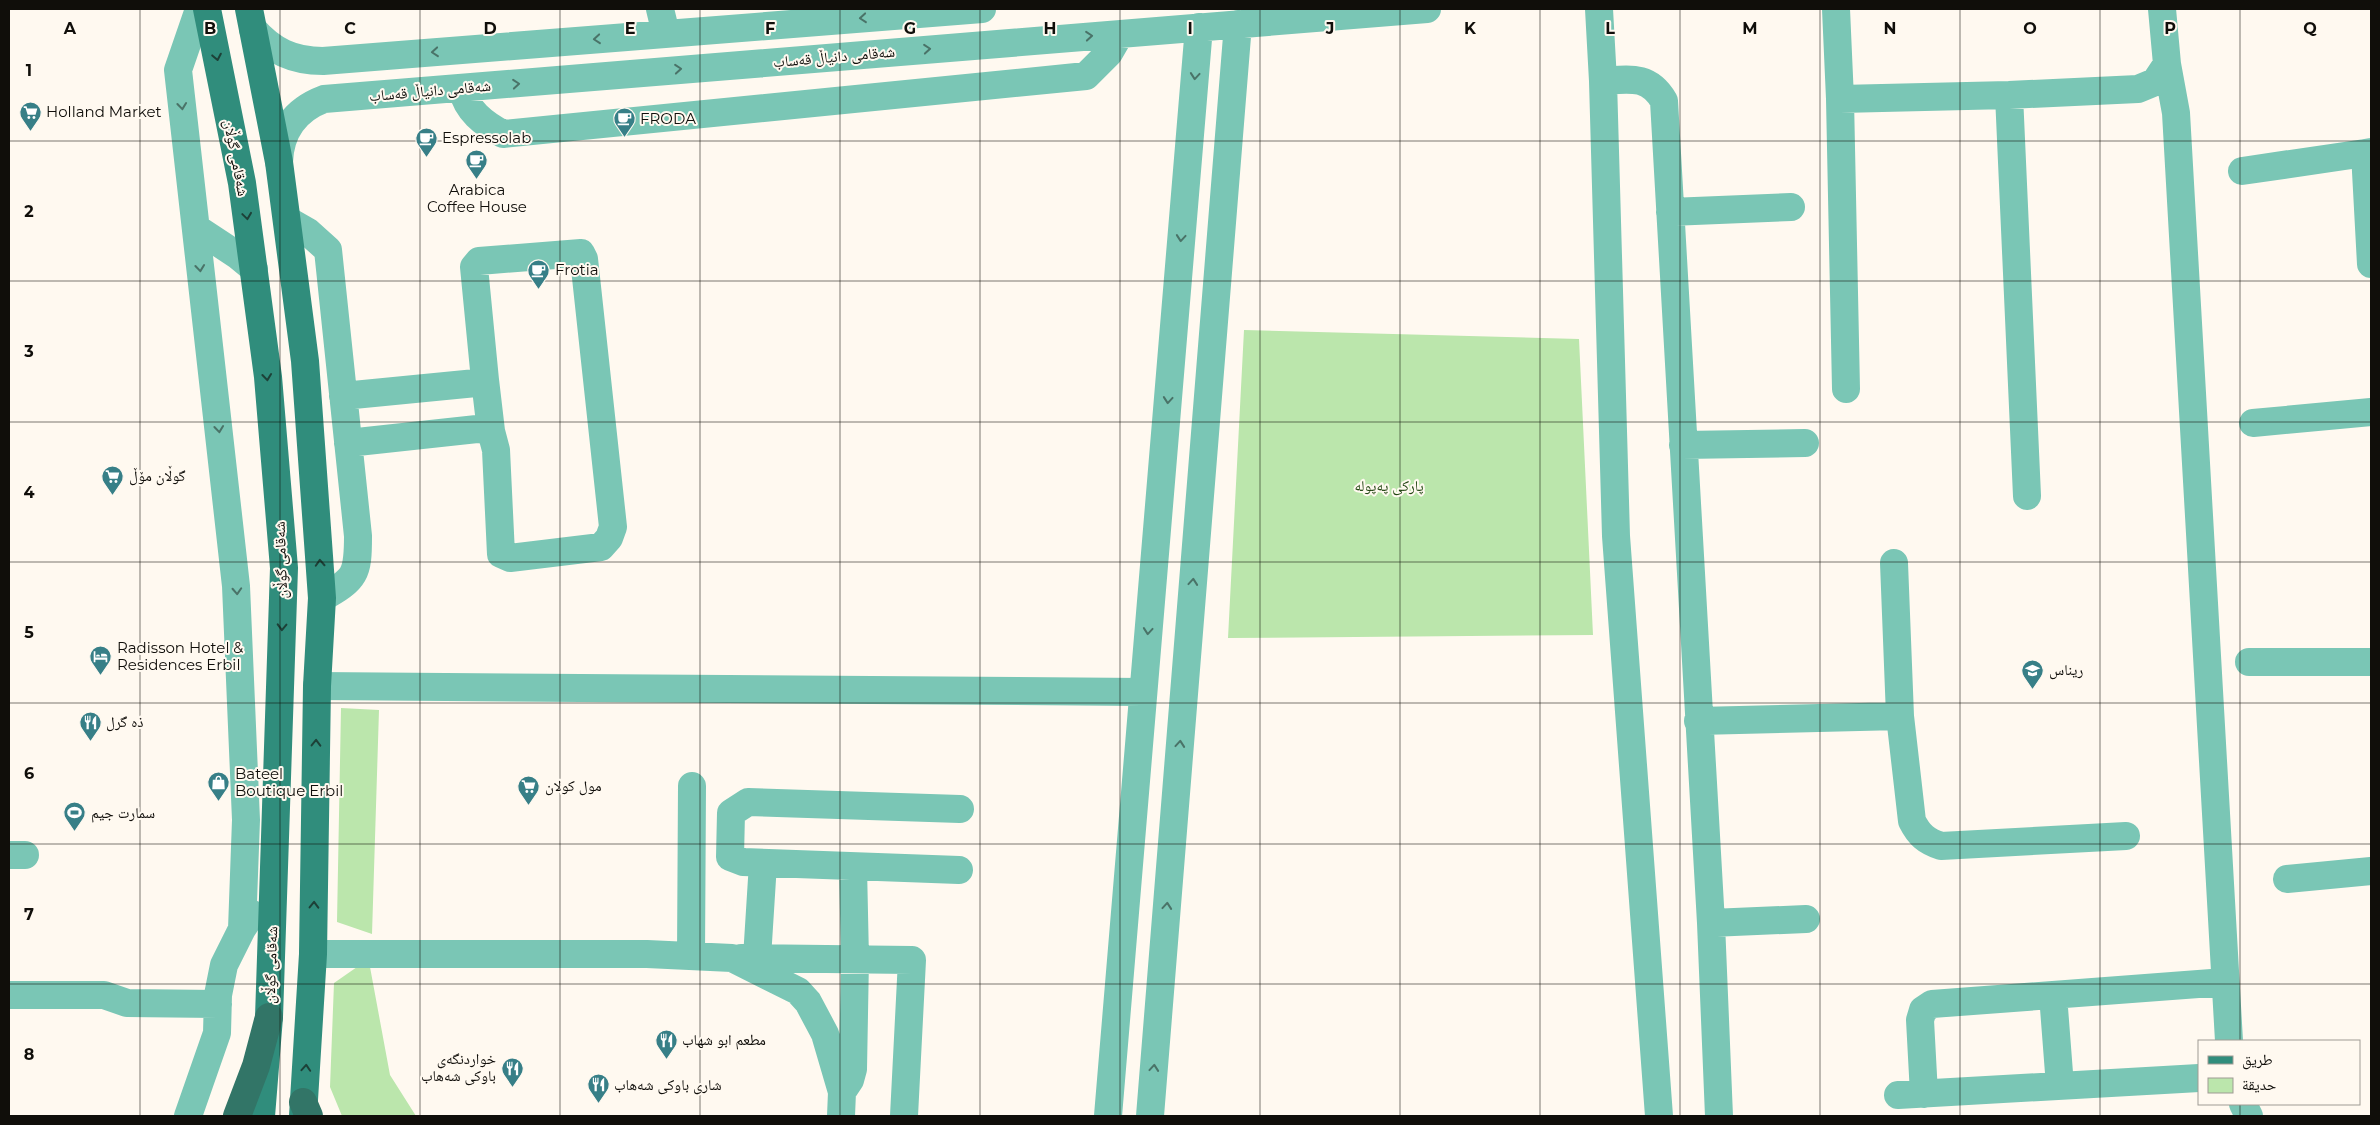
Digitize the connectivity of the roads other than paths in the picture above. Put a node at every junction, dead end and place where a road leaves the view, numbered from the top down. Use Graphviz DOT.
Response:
graph roads {
  1 [pos="199,9"];
  2 [pos="207,9"];
  3 [pos="982,9"];
  4 [pos="1427,9"];
  5 [pos="1599,9"];
  6 [pos="1836,9"];
  7 [pos="2162,9"];
  8 [pos="251,19"];
  9 [pos="663,21"];
  10 [pos="1238,24"];
  11 [pos="1199,27"];
  12 [pos="1120,34"];
  13 [pos="332,60"];
  14 [pos="2167,64"];
  15 [pos="1603,82"];
  16 [pos="462,89"];
  17 [pos="2009,95"];
  18 [pos="330,99"];
  19 [pos="1840,99"];
  20 [pos="2368,153"];
  21 [pos="279,162"];
  22 [pos="2242,171"];
  23 [pos="1791,207"];
  24 [pos="1670,212"];
  25 [pos="287,220"];
  26 [pos="196,228"];
  27 [pos="2371,264"];
  28 [pos="254,269"];
  29 [pos="485,380"];
  30 [pos="1846,389"];
  31 [pos="343,396"];
  32 [pos="2371,412"];
  33 [pos="2253,423"];
  34 [pos="491,431"];
  35 [pos="1805,443"];
  36 [pos="348,444"];
  37 [pos="1683,445"];
  38 [pos="2027,496"];
  39 [pos="1894,563"];
  40 [pos="322,598"];
  41 [pos="2249,662"];
  42 [pos="2371,662"];
  43 [pos="317,686"];
  44 [pos="1143,692"];
  45 [pos="1900,716"];
  46 [pos="1698,722"];
  47 [pos="692,786"];
  48 [pos="960,809"];
  49 [pos="2126,836"];
  50 [pos="763,863"];
  51 [pos="853,868"];
  52 [pos="959,870"];
  53 [pos="2371,871"];
  54 [pos="2287,879"];
  55 [pos="274,891"];
  56 [pos="1806,919"];
  57 [pos="1711,922"];
  58 [pos="242,929"];
  59 [pos="313,954"];
  60 [pos="691,956"];
  61 [pos="744,958"];
  62 [pos="855,959"];
  63 [pos="2224,982"];
  64 [pos="9,995"];
  65 [pos="2052,995"];
  66 [pos="127,1003"];
  67 [pos="218,1004"];
  68 [pos="40,1011"];
  69 [pos="269,1017"];
  70 [pos="2229,1040"];
  71 [pos="2198,1078"];
  72 [pos="2060,1086"];
  73 [pos="842,1104"];
  74 [pos="305,1112"];
  75 [pos="188,1116"];
  76 [pos="238,1116"];
  77 [pos="261,1116"];
  78 [pos="904,1116"];
  79 [pos="1108,1116"];
  80 [pos="1150,1116"];
  81 [pos="1659,1116"];
  82 [pos="1719,1116"];
  1 -- 26 [label="street, one-way"];
  2 -- 28 [label="main road, شەقامی گوڵان, one-way"];
  3 -- 9 [label="street, one-way"];
  4 -- 10 [label="street, شەقامی دانیاڵ قەساب"];
  5 -- 15 [label="street"];
  6 -- 19 [label="street"];
  7 -- 14 [label="street"];
  8 -- 13 [label="street"];
  8 -- 21 [label="main road"];
  9 -- 13 [label="street, one-way"];
  10 -- 11 [label="street, شەقامی دانیاڵ قەساب"];
  80 -- 10 [label="street, one-way"];
  11 -- 12 [label="street, شەقامی دانیاڵ قەساب"];
  11 -- 44 [label="street, one-way"];
  16 -- 12 [label="street, شەقامی دانیاڵ قەساب, one-way"];
  12 -- 16 [label="street"];
  13 -- 18 [label="street"];
  14 -- 17 [label="street"];
  14 -- 63 [label="street"];
  15 -- 24 [label="street"];
  15 -- 81 [label="street"];
  16 -- 18 [label="street, شەقامی دانیاڵ قەساب"];
  17 -- 19 [label="street"];
  17 -- 38 [label="street"];
  18 -- 21 [label="street, شەقامی دانیاڵ قەساب"];
  19 -- 30 [label="street"];
  20 -- 22 [label="street"];
  20 -- 27 [label="street"];
  21 -- 25 [label="main road"];
  23 -- 24 [label="street"];
  24 -- 37 [label="street"];
  25 -- 31 [label="street"];
  40 -- 25 [label="main road, one-way"];
  26 -- 28 [label="street"];
  26 -- 58 [label="street, one-way"];
  28 -- 55 [label="main road, شەقامی گوڵان, one-way"];
  29 -- 31 [label="street"];
  29 -- 34 [label="street"];
  29 -- 34 [label="street"];
  31 -- 36 [label="street"];
  32 -- 33 [label="street"];
  34 -- 36 [label="street"];
  35 -- 37 [label="street"];
  36 -- 40 [label="street"];
  37 -- 46 [label="street"];
  39 -- 45 [label="street"];
  40 -- 43 [label="main road"];
  41 -- 42 [label="street"];
  43 -- 44 [label="street"];
  59 -- 43 [label="main road, one-way"];
  44 -- 79 [label="street"];
  45 -- 46 [label="street"];
  45 -- 49 [label="street"];
  46 -- 57 [label="street"];
  47 -- 60 [label="street"];
  48 -- 50 [label="street"];
  50 -- 51 [label="street"];
  50 -- 61 [label="street"];
  51 -- 52 [label="street"];
  51 -- 62 [label="street"];
  53 -- 54 [label="street"];
  55 -- 58 [label="street"];
  55 -- 69 [label="main road, شەقامی گوڵان"];
  56 -- 57 [label="street"];
  57 -- 82 [label="street"];
  58 -- 67 [label="street"];
  59 -- 60 [label="street"];
  74 -- 59 [label="main road, one-way"];
  60 -- 61 [label="street"];
  61 -- 62 [label="street"];
  61 -- 73 [label="street"];
  62 -- 73 [label="street"];
  62 -- 78 [label="street"];
  63 -- 65 [label="street"];
  63 -- 70 [label="street"];
  64 -- 66 [label="street"];
  65 -- 72 [label="street"];
  65 -- 72 [label="street"];
  66 -- 67 [label="street"];
  66 -- 68 [label="street"];
  67 -- 75 [label="street"];
  69 -- 76 [label="highway"];
  69 -- 77 [label="main road, شەقامی گوڵان"];
  71 -- 72 [label="street"];
}
